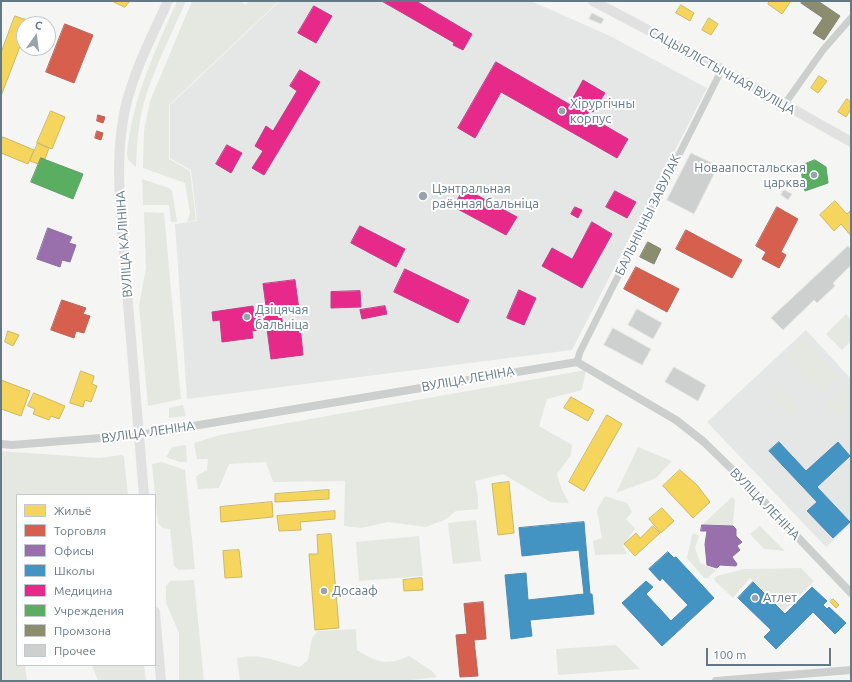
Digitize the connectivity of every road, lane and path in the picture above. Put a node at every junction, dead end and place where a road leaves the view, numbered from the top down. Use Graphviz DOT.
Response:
graph roads {
  1 [pos="168,1"];
  2 [pos="593,1"];
  3 [pos="851,18"];
  4 [pos="722,69"];
  5 [pos="784,105"];
  6 [pos="851,142"];
  7 [pos="577,362"];
  8 [pos="138,435"];
  9 [pos="1,444"];
  10 [pos="144,494"];
  11 [pos="851,593"];
  12 [pos="156,624"];
  13 [pos="851,670"];
  14 [pos="161,681"];
  15 [pos="716,681"];
  1 -- 8 [label="main road, ВУЛІЦА КАЛІНІНА"];
  2 -- 4 [label="main road, САЦЫЯЛІСТЫЧНАЯ ВУЛІЦА"];
  3 -- 5 [label="street"];
  4 -- 5 [label="main road, САЦЫЯЛІСТЫЧНАЯ ВУЛІЦА"];
  4 -- 7 [label="street, БАЛЬНІЧНЫ ЗАВУЛАК"];
  5 -- 6 [label="main road, САЦЫЯЛІСТЫЧНАЯ ВУЛІЦА"];
  7 -- 8 [label="street, ВУЛІЦА ЛЕНІНА"];
  7 -- 11 [label="street, ВУЛІЦА ЛЕНІНА"];
  8 -- 9 [label="street, ВУЛІЦА ЛЕНІНА"];
  8 -- 10 [label="main road, ВУЛІЦА КАЛІНІНА"];
  12 -- 14 [label="main road"];
  13 -- 15 [label="street"];
}
